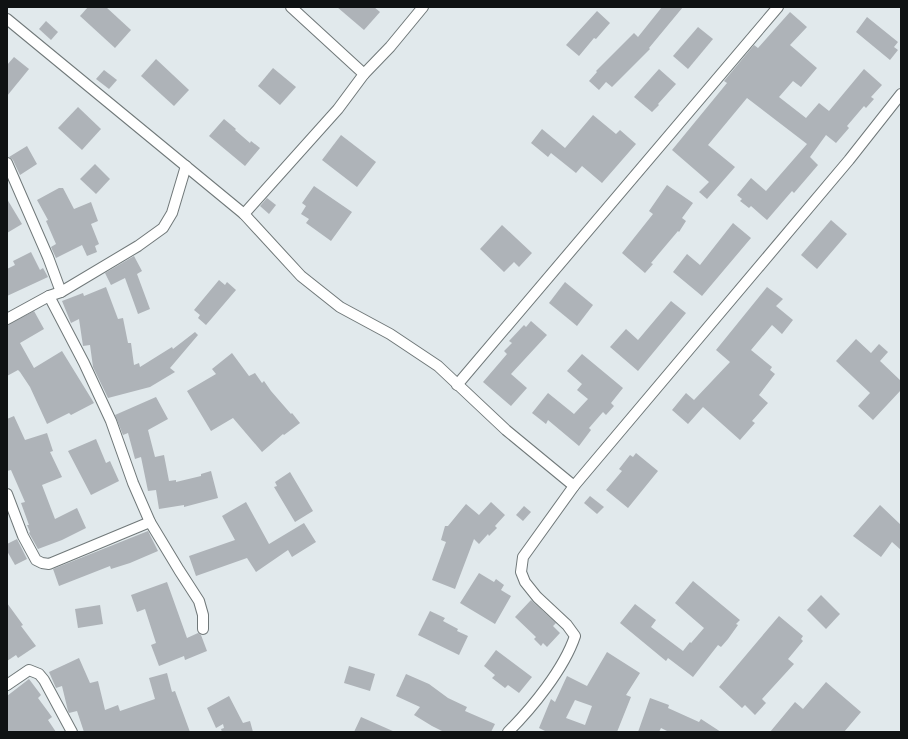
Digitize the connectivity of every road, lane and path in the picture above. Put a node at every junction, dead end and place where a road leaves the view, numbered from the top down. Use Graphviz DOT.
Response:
graph roads {
  1 [pos="291,7"];
  2 [pos="423,7"];
  3 [pos="778,7"];
  4 [pos="7,19"];
  5 [pos="364,74"];
  6 [pos="901,94"];
  7 [pos="7,163"];
  8 [pos="186,166"];
  9 [pos="244,214"];
  10 [pos="61,292"];
  11 [pos="49,296"];
  12 [pos="7,319"];
  13 [pos="457,385"];
  14 [pos="574,486"];
  15 [pos="7,494"];
  16 [pos="150,522"];
  17 [pos="203,629"];
  18 [pos="7,685"];
  19 [pos="72,732"];
  20 [pos="508,732"];
  1 -- 5 [label="street"];
  2 -- 5 [label="street"];
  3 -- 13 [label="street"];
  4 -- 8 [label="street"];
  5 -- 9 [label="street"];
  6 -- 14 [label="street"];
  7 -- 10 [label="street"];
  8 -- 9 [label="street"];
  8 -- 10 [label="street"];
  9 -- 13 [label="street"];
  10 -- 11 [label="street"];
  11 -- 12 [label="street"];
  11 -- 16 [label="street"];
  13 -- 14 [label="street"];
  14 -- 20 [label="street"];
  15 -- 16 [label="street"];
  16 -- 17 [label="street"];
  18 -- 19 [label="street"];
}
